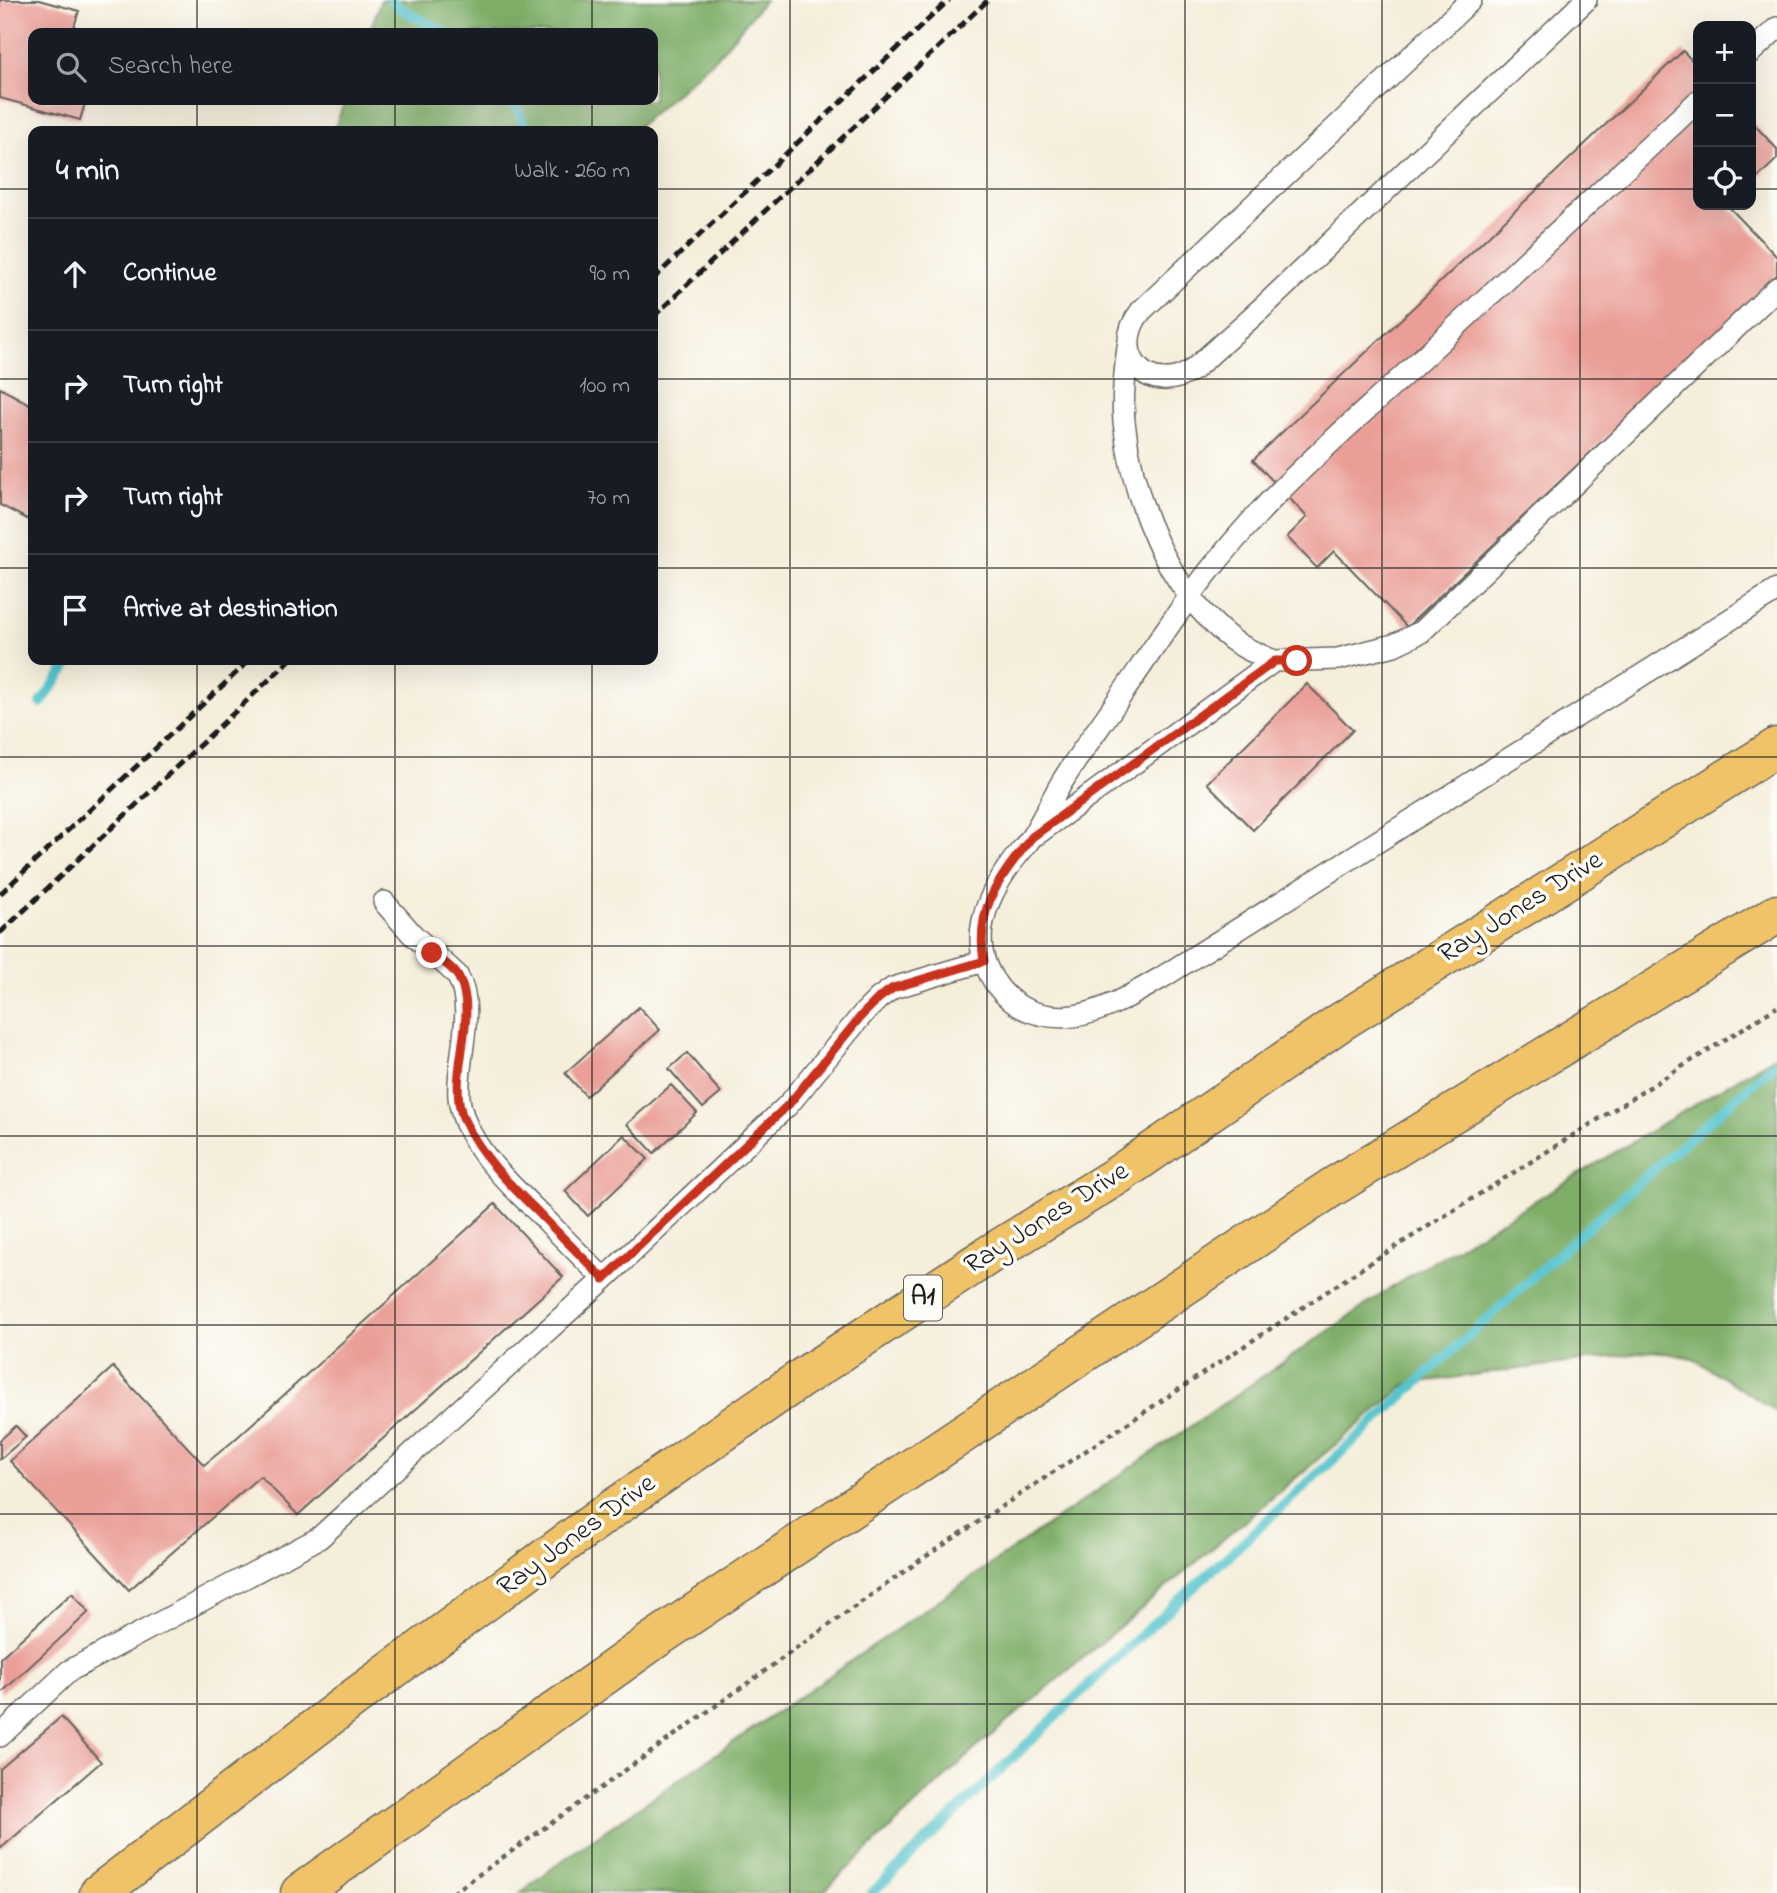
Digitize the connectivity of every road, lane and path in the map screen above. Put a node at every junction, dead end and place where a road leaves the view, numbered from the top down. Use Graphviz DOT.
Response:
graph roads {
  1 [pos="1471,0"];
  2 [pos="1587,0"];
  3 [pos="1777,29"];
  4 [pos="1756,48"];
  5 [pos="1693,106"];
  6 [pos="1777,288"];
  7 [pos="1128,337"];
  8 [pos="1777,590"];
  9 [pos="1191,597"];
  10 [pos="1275,661"];
  11 [pos="1777,747"];
  12 [pos="1032,837"];
  13 [pos="384,902"];
  14 [pos="1777,914"];
  15 [pos="984,961"];
  16 [pos="1777,1007"];
  17 [pos="604,1279"];
  18 [pos="0,1736"];
  19 [pos="99,1893"];
  20 [pos="300,1893"];
  21 [pos="453,1893"];
  1 -- 7 [label="lane"];
  2 -- 7 [label="lane"];
  3 -- 4 [label="lane"];
  5 -- 9 [label="lane"];
  6 -- 10 [label="lane"];
  7 -- 9 [label="lane"];
  8 -- 15 [label="lane"];
  9 -- 10 [label="lane"];
  9 -- 12 [label="lane"];
  10 -- 12 [label="lane"];
  11 -- 19 [label="highway, Ray Jones Drive / A1"];
  12 -- 15 [label="lane"];
  13 -- 17 [label="lane"];
  14 -- 20 [label="highway"];
  15 -- 17 [label="lane"];
  16 -- 21 [label="path"];
  17 -- 18 [label="lane"];
}
